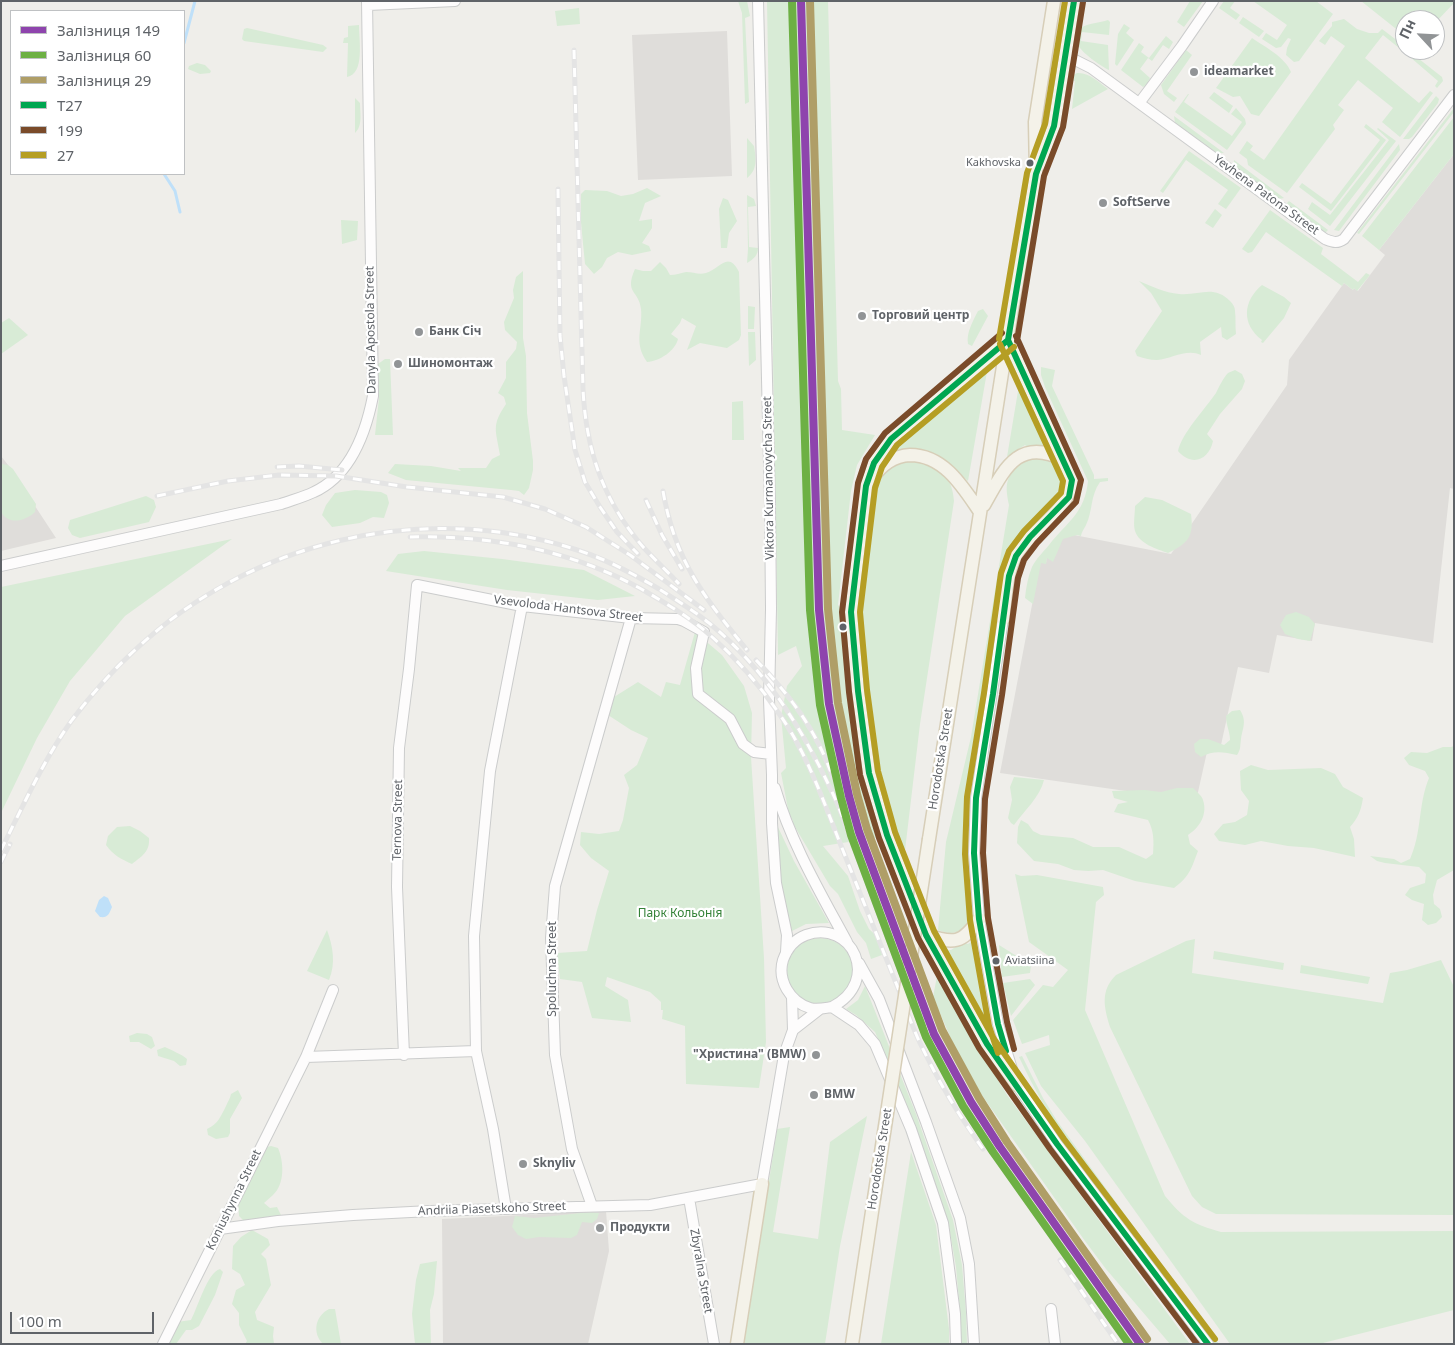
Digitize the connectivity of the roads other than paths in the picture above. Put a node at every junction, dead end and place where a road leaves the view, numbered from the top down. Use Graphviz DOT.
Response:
graph roads {
  1 [pos="455,1"];
  2 [pos="758,1"];
  3 [pos="1054,1"];
  4 [pos="1214,1"];
  5 [pos="368,3"];
  6 [pos="1072,3"];
  7 [pos="1051,22"];
  8 [pos="1065,55"];
  9 [pos="1043,77"];
  10 [pos="1454,95"];
  11 [pos="1140,102"];
  12 [pos="1036,174"];
  13 [pos="1008,340"];
  14 [pos="1064,460"];
  15 [pos="866,486"];
  16 [pos="980,512"];
  17 [pos="1,566"];
  18 [pos="417,585"];
  19 [pos="522,606"];
  20 [pos="631,618"];
  21 [pos="1003,619"];
  22 [pos="771,754"];
  23 [pos="772,775"];
  24 [pos="979,919"];
  25 [pos="926,935"];
  26 [pos="853,951"];
  27 [pos="786,952"];
  28 [pos="333,990"];
  29 [pos="792,997"];
  30 [pos="832,1007"];
  31 [pos="820,1009"];
  32 [pos="794,1030"];
  33 [pos="476,1051"];
  34 [pos="404,1055"];
  35 [pos="306,1057"];
  36 [pos="1016,1085"];
  37 [pos="762,1184"];
  38 [pos="689,1198"];
  39 [pos="592,1206"];
  40 [pos="506,1209"];
  41 [pos="220,1229"];
  42 [pos="1051,1309"];
  43 [pos="163,1344"];
  44 [pos="714,1344"];
  45 [pos="737,1344"];
  46 [pos="852,1344"];
  47 [pos="956,1344"];
  48 [pos="974,1344"];
  49 [pos="1055,1344"];
  50 [pos="1208,1344"];
  1 -- 5 [label="street, Danyla Apostola Street"];
  2 -- 22 [label="street, Viktora Kurmanovycha Street"];
  3 -- 7 [label="main road, Horodotska Street"];
  4 -- 11 [label="street"];
  5 -- 17 [label="street, Danyla Apostola Street"];
  6 -- 8 [label="main road, Horodotska Street"];
  7 -- 8 [label="main road"];
  7 -- 9 [label="main road, Horodotska Street"];
  8 -- 9 [label="main road"];
  8 -- 11 [label="street, Yevhena Patona Street"];
  8 -- 12 [label="main road, Horodotska Street"];
  9 -- 12 [label="main road, Horodotska Street"];
  10 -- 11 [label="street, Yevhena Patona Street"];
  12 -- 13 [label="main road, Horodotska Street"];
  13 -- 14 [label="main road"];
  13 -- 15 [label="main road"];
  13 -- 16 [label="main road, Horodotska Street"];
  14 -- 16 [label="main road"];
  14 -- 21 [label="main road"];
  15 -- 16 [label="main road"];
  15 -- 25 [label="main road"];
  16 -- 46 [label="main road, Horodotska Street, bridge"];
  18 -- 19 [label="street, Vsevoloda Hantsova Street"];
  18 -- 34 [label="street, Ternova Street"];
  19 -- 20 [label="street, Vsevoloda Hantsova Street"];
  19 -- 33 [label="street"];
  20 -- 22 [label="street, Vsevoloda Hantsova Street"];
  20 -- 39 [label="street, Spoluchna Street"];
  21 -- 24 [label="street"];
  22 -- 23 [label="street, Viktora Kurmanovycha Street"];
  23 -- 26 [label="street"];
  23 -- 27 [label="street, Viktora Kurmanovycha Street"];
  24 -- 25 [label="main road"];
  24 -- 36 [label="street"];
  25 -- 36 [label="main road"];
  26 -- 27 [label="street"];
  26 -- 30 [label="street"];
  26 -- 48 [label="street"];
  27 -- 29 [label="street"];
  28 -- 35 [label="street, Koniushynna Street"];
  29 -- 31 [label="street"];
  29 -- 32 [label="street"];
  30 -- 31 [label="street"];
  30 -- 47 [label="street"];
  31 -- 32 [label="street"];
  32 -- 37 [label="street"];
  33 -- 34 [label="street"];
  33 -- 40 [label="street"];
  34 -- 35 [label="street"];
  35 -- 41 [label="street, Koniushynna Street"];
  36 -- 50 [label="street"];
  37 -- 38 [label="street, Andriia Piasetskoho Street"];
  37 -- 45 [label="main road"];
  38 -- 39 [label="street, Andriia Piasetskoho Street"];
  38 -- 44 [label="street, Zbyralna Street"];
  39 -- 40 [label="street, Andriia Piasetskoho Street"];
  40 -- 41 [label="street, Andriia Piasetskoho Street"];
  41 -- 43 [label="street, Koniushynna Street"];
  42 -- 49 [label="street"];
}
